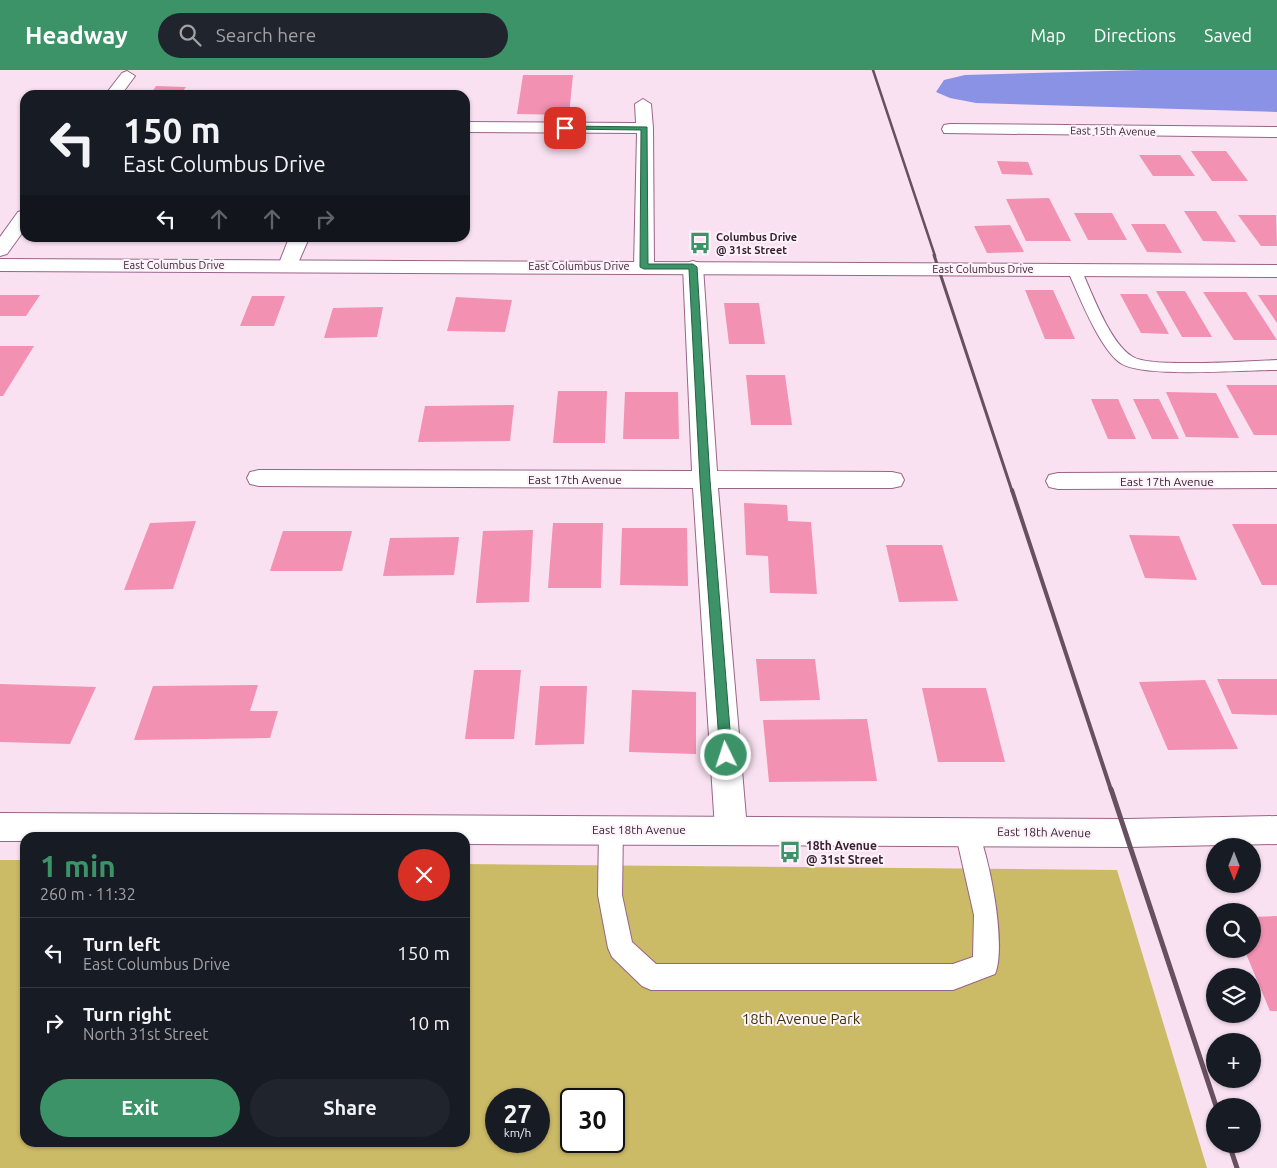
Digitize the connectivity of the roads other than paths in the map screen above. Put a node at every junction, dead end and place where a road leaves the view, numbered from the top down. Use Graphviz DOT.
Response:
graph roads {
  1 [pos="127,76"];
  2 [pos="117,90"];
  3 [pos="643,104"];
  4 [pos="470,127"];
  5 [pos="645,128"];
  6 [pos="950,129"];
  7 [pos="1277,132"];
  8 [pos="20,223"];
  9 [pos="297,242"];
  10 [pos="0,250"];
  11 [pos="0,264"];
  12 [pos="288,266"];
  13 [pos="644,267"];
  14 [pos="693,267"];
  15 [pos="1074,269"];
  16 [pos="1277,271"];
  17 [pos="1277,365"];
  18 [pos="259,478"];
  19 [pos="705,480"];
  20 [pos="892,480"];
  21 [pos="1277,480"];
  22 [pos="1058,481"];
  23 [pos="0,827"];
  24 [pos="611,829"];
  25 [pos="731,829"];
  26 [pos="1277,830"];
  27 [pos="967,831"];
  1 -- 2 [label="street"];
  3 -- 5 [label="street"];
  4 -- 5 [label="street"];
  5 -- 13 [label="street"];
  6 -- 7 [label="street, East 15th Avenue"];
  8 -- 10 [label="street"];
  9 -- 12 [label="street"];
  11 -- 12 [label="street, East Columbus Drive"];
  12 -- 13 [label="street, East Columbus Drive"];
  13 -- 14 [label="street, East Columbus Drive"];
  14 -- 15 [label="street, East Columbus Drive"];
  14 -- 19 [label="street"];
  15 -- 16 [label="street, East Columbus Drive"];
  15 -- 17 [label="lane"];
  18 -- 19 [label="street, East 17th Avenue"];
  19 -- 20 [label="street, East 17th Avenue"];
  19 -- 25 [label="street"];
  21 -- 22 [label="street, East 17th Avenue"];
  23 -- 24 [label="street, East 18th Avenue"];
  24 -- 25 [label="street, East 18th Avenue"];
  24 -- 27 [label="lane"];
  25 -- 27 [label="street, East 18th Avenue"];
  26 -- 27 [label="street, East 18th Avenue"];
}
